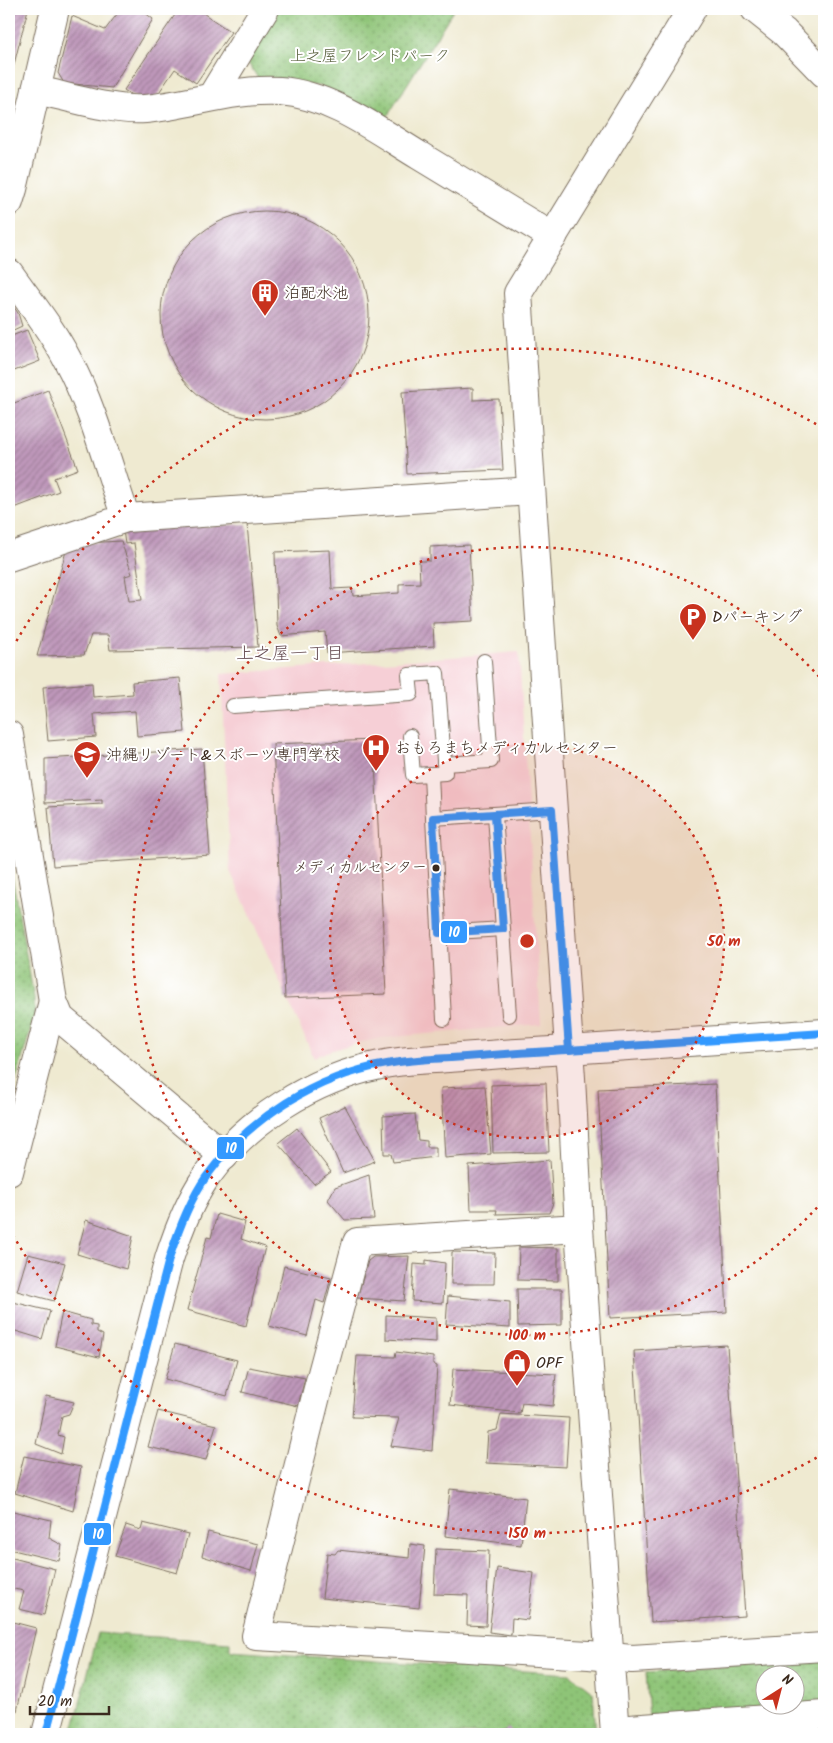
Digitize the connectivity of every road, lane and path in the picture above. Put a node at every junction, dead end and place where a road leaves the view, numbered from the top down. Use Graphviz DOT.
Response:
graph roads {
  1 [pos="55,9"];
  2 [pos="265,9"];
  3 [pos="692,9"];
  4 [pos="755,9"];
  5 [pos="824,73"];
  6 [pos="36,90"];
  7 [pos="212,96"];
  8 [pos="9,202"];
  9 [pos="553,237"];
  10 [pos="9,273"];
  11 [pos="531,491"];
  12 [pos="126,518"];
  13 [pos="9,557"];
  14 [pos="484,661"];
  15 [pos="233,706"];
  16 [pos="9,735"];
  17 [pos="410,736"];
  18 [pos="444,764"];
  19 [pos="431,774"];
  20 [pos="552,810"];
  21 [pos="495,815"];
  22 [pos="433,818"];
  23 [pos="503,928"];
  24 [pos="439,933"];
  25 [pos="53,1001"];
  26 [pos="509,1015"];
  27 [pos="444,1018"];
  28 [pos="824,1033"];
  29 [pos="569,1050"];
  30 [pos="224,1156"];
  31 [pos="9,1172"];
  32 [pos="579,1228"];
  33 [pos="824,1647"];
  34 [pos="610,1657"];
  35 [pos="824,1715"];
  36 [pos="622,1732"];
  37 [pos="46,1734"];
  1 -- 6 [label="street"];
  2 -- 7 [label="street"];
  3 -- 9 [label="street"];
  4 -- 5 [label="street"];
  6 -- 7 [label="street"];
  6 -- 8 [label="street"];
  7 -- 9 [label="street"];
  9 -- 11 [label="street"];
  10 -- 12 [label="street"];
  11 -- 12 [label="street"];
  11 -- 20 [label="street"];
  12 -- 13 [label="street"];
  14 -- 18 [label="lane"];
  15 -- 18 [label="lane"];
  16 -- 25 [label="street"];
  17 -- 19 [label="lane"];
  18 -- 19 [label="lane"];
  19 -- 22 [label="lane"];
  20 -- 21 [label="lane"];
  20 -- 29 [label="street"];
  21 -- 22 [label="lane"];
  21 -- 23 [label="lane"];
  22 -- 24 [label="lane"];
  23 -- 24 [label="lane"];
  23 -- 26 [label="lane"];
  24 -- 27 [label="lane"];
  25 -- 30 [label="street"];
  25 -- 31 [label="street"];
  28 -- 29 [label="street"];
  29 -- 30 [label="street"];
  29 -- 32 [label="street"];
  30 -- 37 [label="street"];
  32 -- 34 [label="street"];
  32 -- 34 [label="street"];
  33 -- 34 [label="street"];
  34 -- 36 [label="street"];
  35 -- 36 [label="street"];
}
